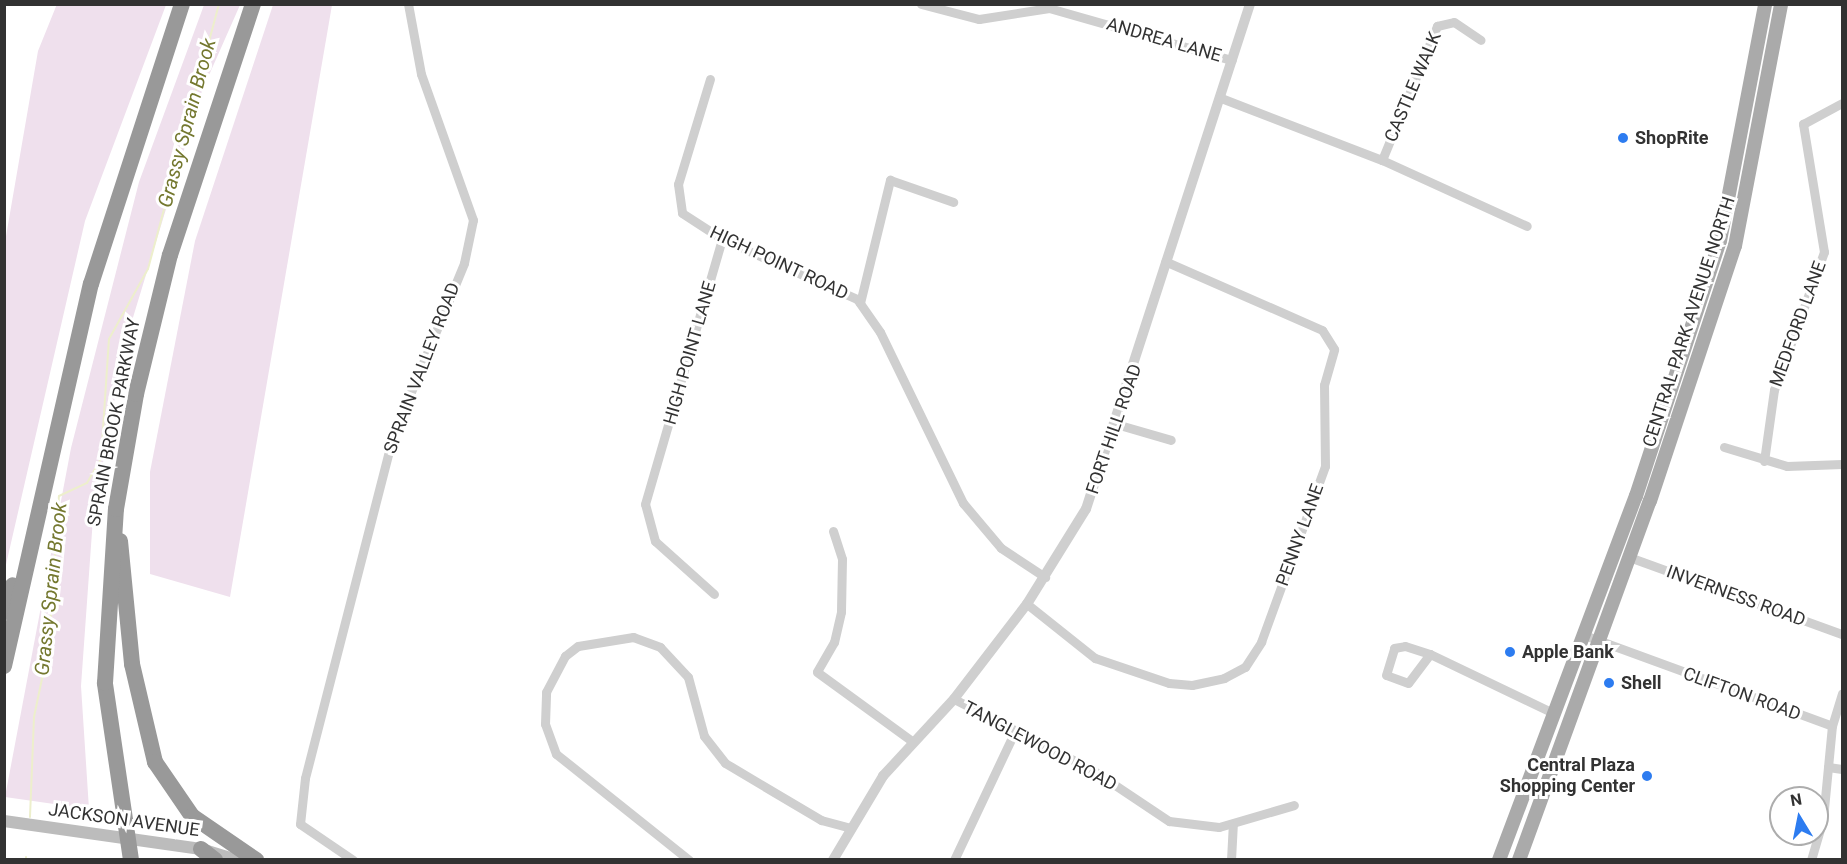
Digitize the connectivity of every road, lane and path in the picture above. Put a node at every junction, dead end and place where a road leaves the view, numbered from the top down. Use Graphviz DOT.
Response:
graph roads {
  1 [pos="182,4"];
  2 [pos="253,4"];
  3 [pos="408,4"];
  4 [pos="921,4"];
  5 [pos="1250,4"];
  6 [pos="1765,4"];
  7 [pos="1781,4"];
  8 [pos="1481,40"];
  9 [pos="1232,60"];
  10 [pos="710,79"];
  11 [pos="1221,98"];
  12 [pos="1842,103"];
  13 [pos="1382,160"];
  14 [pos="953,202"];
  15 [pos="1527,226"];
  16 [pos="722,239"];
  17 [pos="1165,261"];
  18 [pos="860,303"];
  19 [pos="1116,424"];
  20 [pos="1171,440"];
  21 [pos="1724,447"];
  22 [pos="1764,461"];
  23 [pos="1842,464"];
  24 [pos="45,478"];
  25 [pos="118,497"];
  26 [pos="833,531"];
  27 [pos="1629,557"];
  28 [pos="1045,577"];
  29 [pos="714,594"];
  30 [pos="1027,604"];
  31 [pos="4,612"];
  32 [pos="1842,634"];
  33 [pos="1584,635"];
  34 [pos="1598,642"];
  35 [pos="1430,654"];
  36 [pos="4,666"];
  37 [pos="1842,694"];
  38 [pos="954,699"];
  39 [pos="1553,712"];
  40 [pos="1832,726"];
  41 [pos="1014,732"];
  42 [pos="912,741"];
  43 [pos="1828,767"];
  44 [pos="1842,769"];
  45 [pos="1294,805"];
  46 [pos="4,821"];
  47 [pos="1233,825"];
  48 [pos="851,828"];
  49 [pos="208,854"];
  50 [pos="347,858"];
  51 [pos="131,860"];
  52 [pos="238,860"];
  53 [pos="256,860"];
  54 [pos="690,860"];
  55 [pos="833,860"];
  56 [pos="954,860"];
  57 [pos="1231,860"];
  58 [pos="1499,860"];
  59 [pos="1519,860"];
  60 [pos="1811,860"];
  1 -- 24 [label="highway"];
  2 -- 25 [label="highway, SPRAIN BROOK PARKWAY"];
  3 -- 50 [label="street, SPRAIN VALLEY ROAD"];
  4 -- 9 [label="street, ANDREA LANE"];
  5 -- 9 [label="street, FORT HILL ROAD"];
  6 -- 33 [label="main road"];
  7 -- 27 [label="main road, CENTRAL PARK AVENUE NORTH"];
  8 -- 13 [label="street, CASTLE WALK"];
  9 -- 11 [label="street, FORT HILL ROAD"];
  10 -- 16 [label="street, HIGH POINT ROAD"];
  11 -- 13 [label="street, CASTLE WALK"];
  11 -- 17 [label="street, FORT HILL ROAD"];
  12 -- 22 [label="street, MEDFORD LANE"];
  13 -- 15 [label="street, CASTLE WALK"];
  14 -- 18 [label="street"];
  16 -- 18 [label="street, HIGH POINT ROAD"];
  16 -- 29 [label="street, HIGH POINT LANE"];
  17 -- 19 [label="street, FORT HILL ROAD"];
  17 -- 30 [label="street, PENNY LANE"];
  18 -- 28 [label="street, HIGH POINT ROAD"];
  19 -- 20 [label="street"];
  19 -- 28 [label="street, FORT HILL ROAD"];
  21 -- 22 [label="street"];
  22 -- 23 [label="street"];
  24 -- 31 [label="highway"];
  24 -- 36 [label="highway"];
  25 -- 51 [label="highway, SPRAIN BROOK PARKWAY"];
  25 -- 53 [label="highway"];
  26 -- 42 [label="street"];
  27 -- 32 [label="street, INVERNESS ROAD"];
  27 -- 34 [label="main road, CENTRAL PARK AVENUE NORTH"];
  28 -- 30 [label="street, FORT HILL ROAD"];
  30 -- 38 [label="street, FORT HILL ROAD"];
  33 -- 34 [label="street, CLIFTON ROAD"];
  33 -- 39 [label="main road"];
  34 -- 40 [label="street, CLIFTON ROAD"];
  34 -- 59 [label="main road, CENTRAL PARK AVENUE NORTH"];
  35 -- 35 [label="street"];
  35 -- 39 [label="street"];
  37 -- 40 [label="street"];
  38 -- 41 [label="street, TANGLEWOOD ROAD"];
  38 -- 42 [label="street, FORT HILL ROAD"];
  39 -- 58 [label="main road"];
  40 -- 43 [label="street"];
  41 -- 47 [label="street, TANGLEWOOD ROAD"];
  41 -- 56 [label="street"];
  42 -- 48 [label="street, FORT HILL ROAD"];
  43 -- 44 [label="street"];
  43 -- 60 [label="street"];
  45 -- 47 [label="street, TANGLEWOOD ROAD"];
  46 -- 49 [label="main road, JACKSON AVENUE"];
  47 -- 57 [label="street"];
  48 -- 54 [label="street"];
  48 -- 55 [label="street, FORT HILL ROAD"];
  49 -- 52 [label="main road, JACKSON AVENUE"];
}
